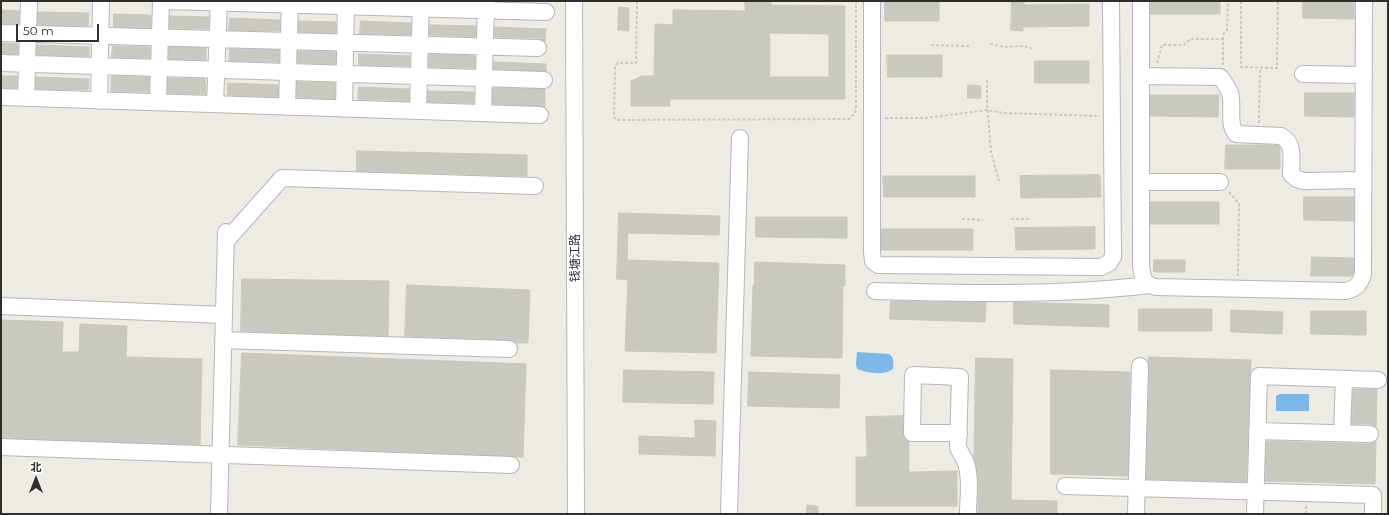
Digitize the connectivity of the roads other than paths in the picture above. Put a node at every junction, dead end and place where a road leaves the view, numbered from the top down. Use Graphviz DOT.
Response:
graph roads {
  1 [pos="29,1"];
  2 [pos="101,1"];
  3 [pos="161,1"];
  4 [pos="166,1"];
  5 [pos="574,1"];
  6 [pos="872,1"];
  7 [pos="1111,1"];
  8 [pos="1141,1"];
  9 [pos="1364,1"];
  10 [pos="219,2"];
  11 [pos="290,3"];
  12 [pos="346,4"];
  13 [pos="421,5"];
  14 [pos="486,6"];
  15 [pos="546,12"];
  16 [pos="1,33"];
  17 [pos="28,34"];
  18 [pos="100,36"];
  19 [pos="160,37"];
  20 [pos="217,39"];
  21 [pos="289,41"];
  22 [pos="345,42"];
  23 [pos="420,45"];
  24 [pos="485,47"];
  25 [pos="538,48"];
  26 [pos="1,63"];
  27 [pos="27,64"];
  28 [pos="100,66"];
  29 [pos="159,68"];
  30 [pos="216,70"];
  31 [pos="288,72"];
  32 [pos="1141,73"];
  33 [pos="345,74"];
  34 [pos="1303,74"];
  35 [pos="1364,75"];
  36 [pos="419,76"];
  37 [pos="484,78"];
  38 [pos="544,80"];
  39 [pos="1,97"];
  40 [pos="26,98"];
  41 [pos="99,101"];
  42 [pos="158,102"];
  43 [pos="214,104"];
  44 [pos="287,107"];
  45 [pos="344,109"];
  46 [pos="418,111"];
  47 [pos="483,113"];
  48 [pos="540,115"];
  49 [pos="740,138"];
  50 [pos="1363,180"];
  51 [pos="1141,182"];
  52 [pos="1220,182"];
  53 [pos="535,186"];
  54 [pos="226,225"];
  55 [pos="226,241"];
  56 [pos="1149,285"];
  57 [pos="875,291"];
  58 [pos="1,306"];
  59 [pos="224,316"];
  60 [pos="223,340"];
  61 [pos="510,349"];
  62 [pos="1140,366"];
  63 [pos="1344,378"];
  64 [pos="1378,380"];
  65 [pos="1257,431"];
  66 [pos="959,433"];
  67 [pos="1342,434"];
  68 [pos="1370,434"];
  69 [pos="1,447"];
  70 [pos="220,455"];
  71 [pos="511,466"];
  72 [pos="1065,486"];
  73 [pos="1137,488"];
  74 [pos="1255,492"];
  75 [pos="219,514"];
  76 [pos="576,514"];
  77 [pos="729,514"];
  78 [pos="968,514"];
  79 [pos="1136,514"];
  80 [pos="1255,514"];
  81 [pos="1373,514"];
  1 -- 17 [label="street"];
  2 -- 18 [label="street"];
  3 -- 19 [label="street"];
  4 -- 10 [label="street"];
  5 -- 76 [label="street, 钱塘江路"];
  6 -- 7 [label="street"];
  8 -- 32 [label="street"];
  9 -- 35 [label="street"];
  10 -- 11 [label="street"];
  10 -- 20 [label="street"];
  11 -- 12 [label="street"];
  11 -- 21 [label="street"];
  12 -- 13 [label="street"];
  12 -- 22 [label="street"];
  13 -- 14 [label="street"];
  13 -- 23 [label="street"];
  14 -- 15 [label="street"];
  14 -- 24 [label="street"];
  16 -- 17 [label="street"];
  17 -- 18 [label="street"];
  17 -- 27 [label="street"];
  18 -- 19 [label="street"];
  18 -- 28 [label="street"];
  19 -- 20 [label="street"];
  19 -- 29 [label="street"];
  20 -- 21 [label="street"];
  20 -- 30 [label="street"];
  21 -- 22 [label="street"];
  21 -- 31 [label="street"];
  22 -- 23 [label="street"];
  22 -- 33 [label="street"];
  23 -- 24 [label="street"];
  23 -- 36 [label="street"];
  24 -- 25 [label="street"];
  24 -- 37 [label="street"];
  26 -- 27 [label="street"];
  27 -- 28 [label="street"];
  27 -- 40 [label="street"];
  28 -- 29 [label="street"];
  28 -- 41 [label="street"];
  29 -- 30 [label="street"];
  29 -- 42 [label="street"];
  30 -- 31 [label="street"];
  30 -- 43 [label="street"];
  31 -- 33 [label="street"];
  31 -- 44 [label="street"];
  32 -- 50 [label="street"];
  32 -- 51 [label="street"];
  33 -- 36 [label="street"];
  33 -- 45 [label="street"];
  34 -- 35 [label="street"];
  35 -- 50 [label="street"];
  36 -- 37 [label="street"];
  36 -- 46 [label="street"];
  37 -- 38 [label="street"];
  37 -- 47 [label="street"];
  39 -- 40 [label="street"];
  40 -- 41 [label="street"];
  41 -- 42 [label="street"];
  42 -- 43 [label="street"];
  43 -- 44 [label="street"];
  44 -- 45 [label="street"];
  45 -- 46 [label="street"];
  46 -- 47 [label="street"];
  47 -- 48 [label="street"];
  49 -- 77 [label="street"];
  50 -- 56 [label="street"];
  51 -- 52 [label="street"];
  51 -- 56 [label="street"];
  53 -- 55 [label="street"];
  54 -- 55 [label="street"];
  55 -- 59 [label="street"];
  56 -- 57 [label="street"];
  58 -- 59 [label="street"];
  59 -- 60 [label="street"];
  60 -- 61 [label="street"];
  60 -- 70 [label="street"];
  62 -- 73 [label="street"];
  63 -- 64 [label="street"];
  63 -- 65 [label="street"];
  63 -- 67 [label="street"];
  65 -- 67 [label="street"];
  65 -- 74 [label="street"];
  66 -- 66 [label="street"];
  66 -- 78 [label="street"];
  67 -- 68 [label="street"];
  69 -- 70 [label="street"];
  70 -- 71 [label="street"];
  70 -- 75 [label="street"];
  72 -- 73 [label="street"];
  73 -- 74 [label="street"];
  73 -- 79 [label="street"];
  74 -- 80 [label="street"];
  74 -- 81 [label="street"];
}
